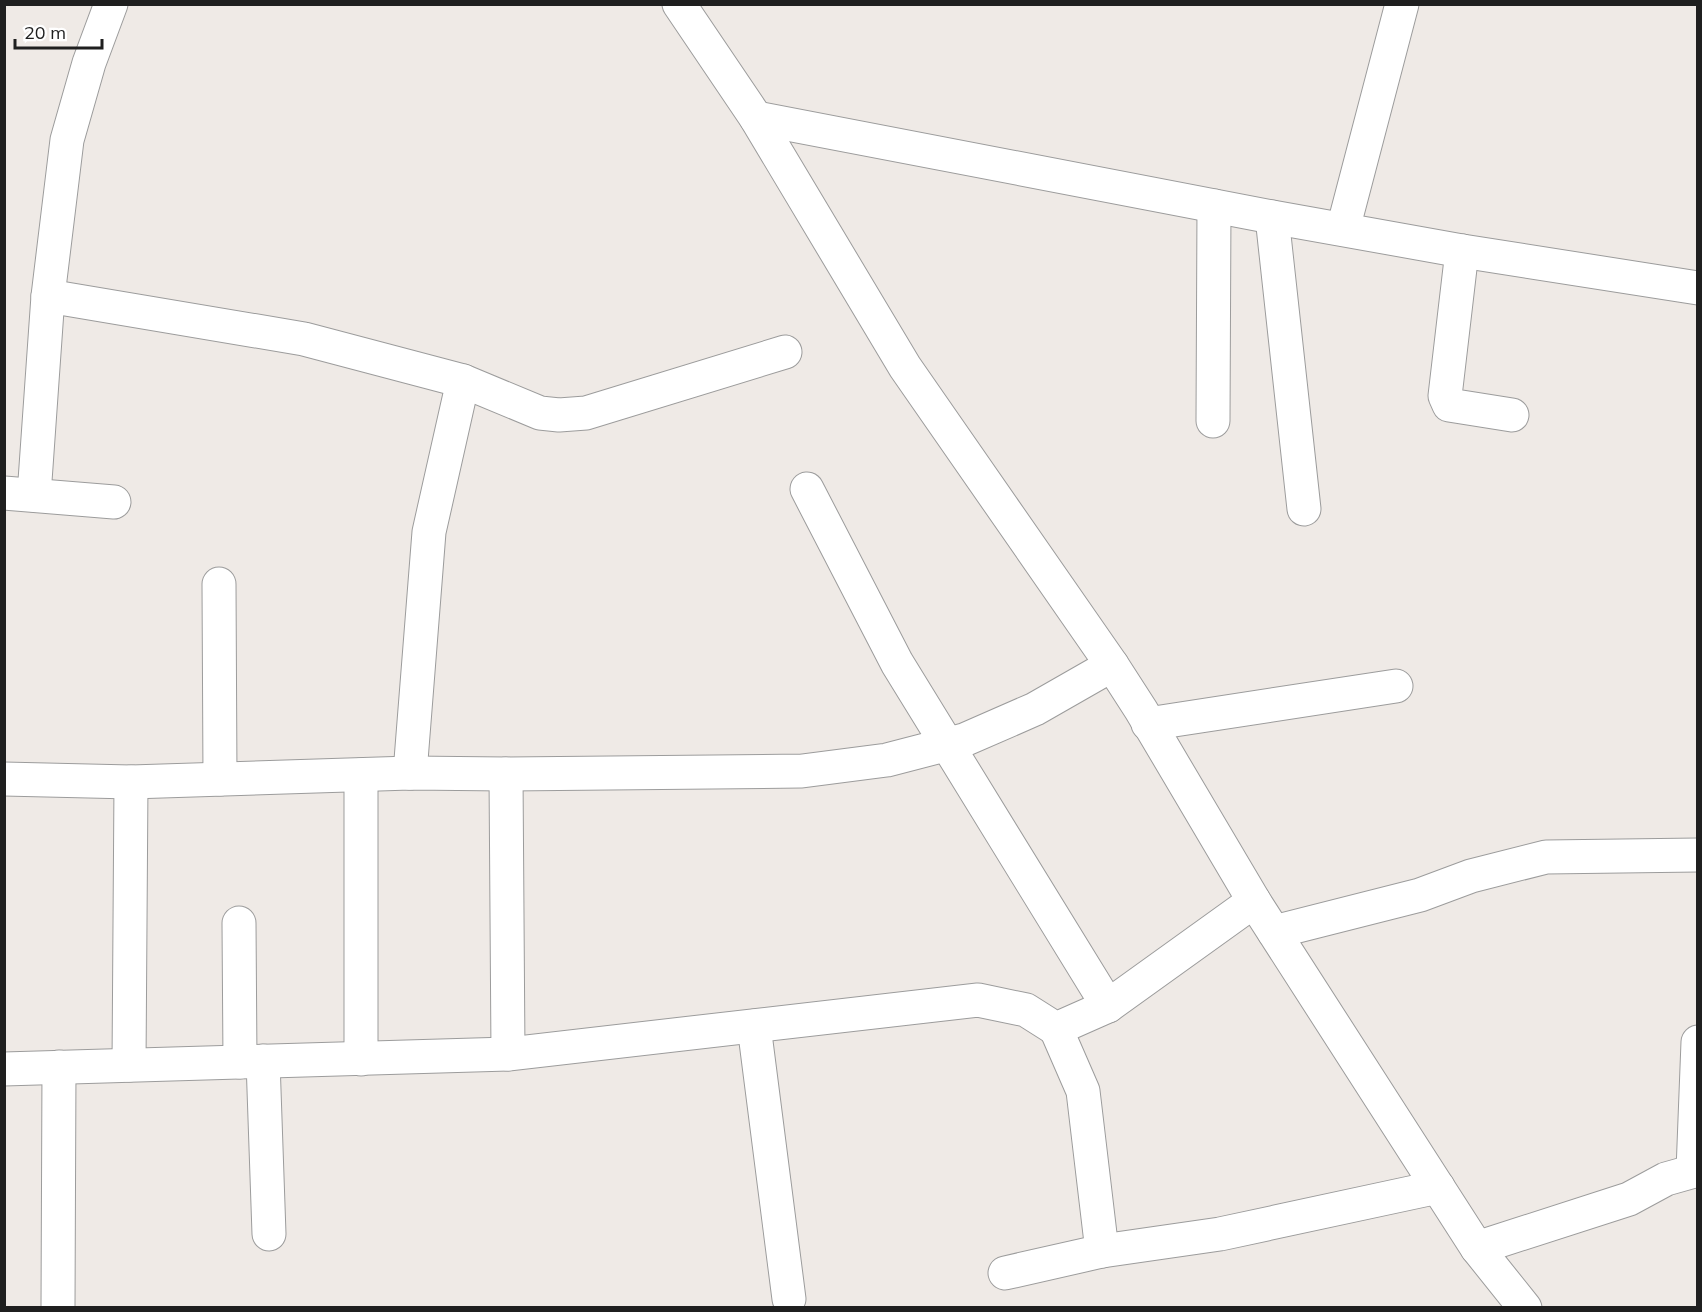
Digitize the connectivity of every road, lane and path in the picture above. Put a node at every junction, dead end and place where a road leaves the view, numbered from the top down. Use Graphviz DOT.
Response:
graph roads {
  1 [pos="111,4"];
  2 [pos="679,4"];
  3 [pos="1402,4"];
  4 [pos="756,118"];
  5 [pos="1214,206"];
  6 [pos="1272,217"];
  7 [pos="1343,229"];
  8 [pos="1462,251"];
  9 [pos="1698,288"];
  10 [pos="48,296"];
  11 [pos="786,352"];
  12 [pos="463,381"];
  13 [pos="1512,415"];
  14 [pos="1213,421"];
  15 [pos="807,489"];
  16 [pos="19,494"];
  17 [pos="114,502"];
  18 [pos="1304,509"];
  19 [pos="219,584"];
  20 [pos="1112,665"];
  21 [pos="1396,686"];
  22 [pos="1148,724"];
  23 [pos="946,744"];
  24 [pos="410,773"];
  25 [pos="506,774"];
  26 [pos="361,775"];
  27 [pos="4,779"];
  28 [pos="220,779"];
  29 [pos="131,782"];
  30 [pos="1698,855"];
  31 [pos="1254,901"];
  32 [pos="239,923"];
  33 [pos="1274,932"];
  34 [pos="1108,1006"];
  35 [pos="753,1026"];
  36 [pos="1056,1029"];
  37 [pos="1698,1042"];
  38 [pos="508,1054"];
  39 [pos="361,1059"];
  40 [pos="252,1062"];
  41 [pos="129,1065"];
  42 [pos="59,1067"];
  43 [pos="4,1069"];
  44 [pos="1695,1171"];
  45 [pos="1438,1187"];
  46 [pos="269,1234"];
  47 [pos="1477,1248"];
  48 [pos="1102,1251"];
  49 [pos="1005,1273"];
  50 [pos="789,1299"];
  51 [pos="58,1308"];
  52 [pos="1525,1308"];
  1 -- 10 [label="street"];
  2 -- 4 [label="street"];
  3 -- 7 [label="street"];
  4 -- 5 [label="street"];
  4 -- 20 [label="street"];
  5 -- 6 [label="street"];
  5 -- 14 [label="street"];
  6 -- 7 [label="street"];
  6 -- 18 [label="street"];
  7 -- 8 [label="street"];
  8 -- 9 [label="street"];
  8 -- 13 [label="street"];
  10 -- 12 [label="street"];
  10 -- 16 [label="street"];
  11 -- 12 [label="street"];
  12 -- 24 [label="street"];
  15 -- 23 [label="street"];
  16 -- 17 [label="street"];
  19 -- 28 [label="street"];
  20 -- 22 [label="street"];
  20 -- 23 [label="street"];
  21 -- 22 [label="street"];
  22 -- 31 [label="street"];
  23 -- 25 [label="street"];
  23 -- 34 [label="street"];
  24 -- 25 [label="street"];
  24 -- 26 [label="street"];
  25 -- 38 [label="street"];
  26 -- 28 [label="street"];
  26 -- 39 [label="street"];
  27 -- 29 [label="street"];
  28 -- 29 [label="street"];
  29 -- 41 [label="street"];
  30 -- 33 [label="street"];
  31 -- 33 [label="street"];
  31 -- 34 [label="street"];
  32 -- 40 [label="street"];
  33 -- 45 [label="street"];
  34 -- 36 [label="street"];
  35 -- 36 [label="street"];
  35 -- 38 [label="street"];
  35 -- 50 [label="street"];
  36 -- 48 [label="street"];
  37 -- 44 [label="street"];
  38 -- 39 [label="street"];
  39 -- 40 [label="street"];
  40 -- 41 [label="street"];
  40 -- 46 [label="street"];
  41 -- 42 [label="street"];
  42 -- 43 [label="street"];
  42 -- 51 [label="street"];
  44 -- 47 [label="street"];
  45 -- 47 [label="street"];
  45 -- 48 [label="street"];
  47 -- 52 [label="street"];
  48 -- 49 [label="street"];
}
